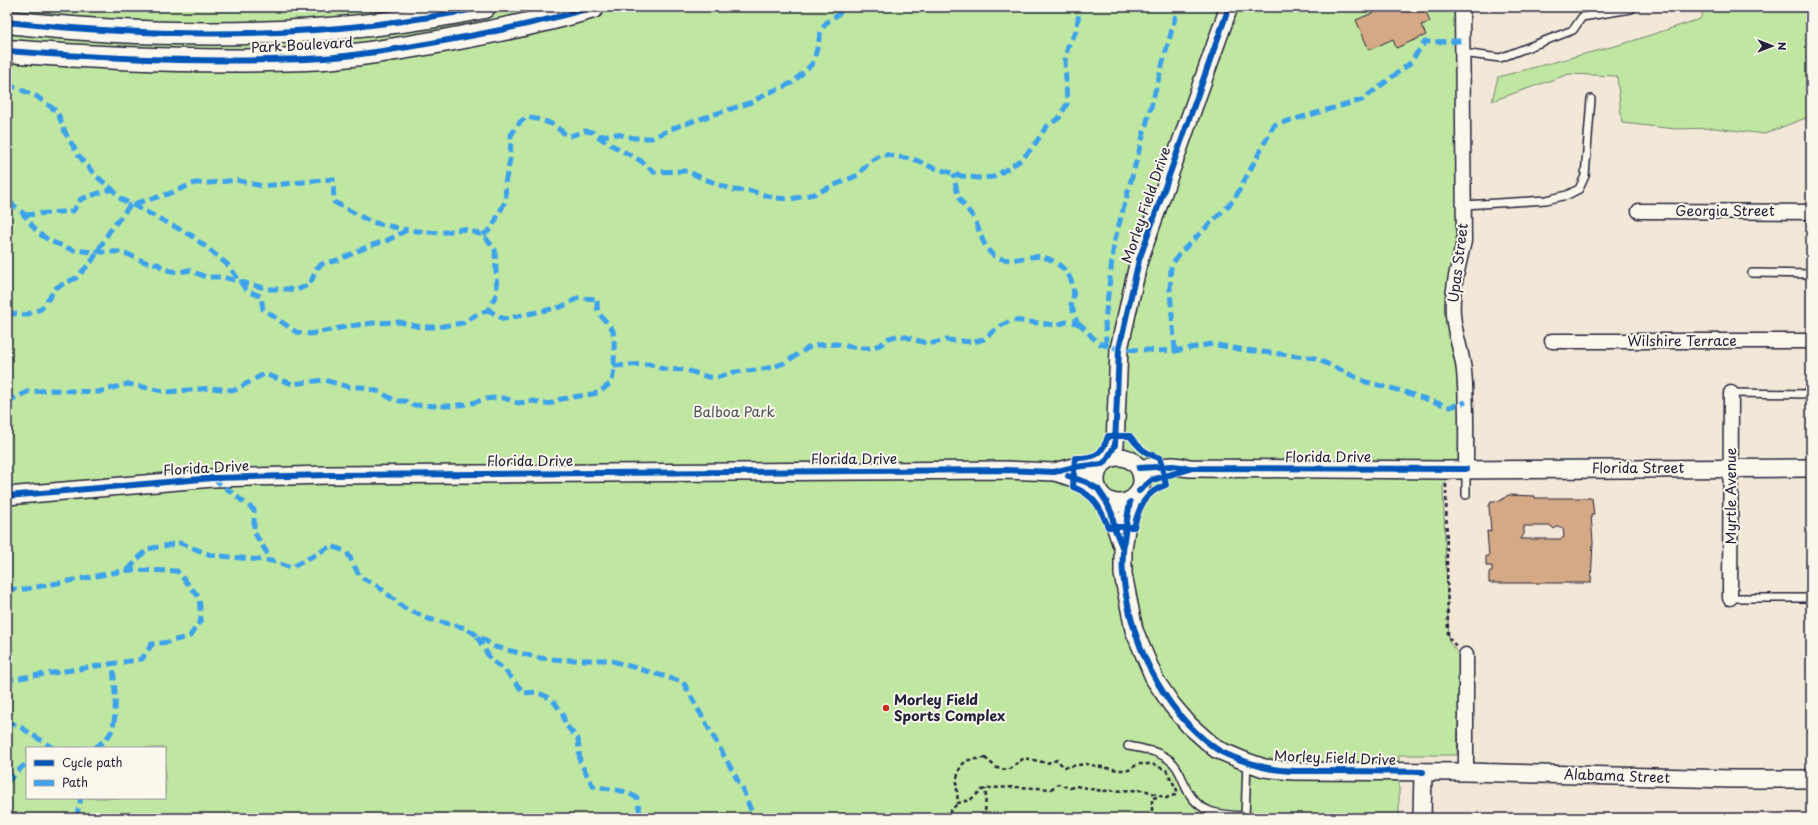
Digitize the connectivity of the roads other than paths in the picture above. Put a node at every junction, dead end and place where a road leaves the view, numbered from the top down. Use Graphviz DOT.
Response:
graph roads {
  1 [pos="484,7"];
  2 [pos="593,7"];
  3 [pos="1229,7"];
  4 [pos="1462,7"];
  5 [pos="1631,9"];
  6 [pos="7,22"];
  7 [pos="7,51"];
  8 [pos="1462,53"];
  9 [pos="1591,99"];
  10 [pos="1464,205"];
  11 [pos="1639,210"];
  12 [pos="1811,212"];
  13 [pos="1752,273"];
  14 [pos="1811,274"];
  15 [pos="1552,341"];
  16 [pos="1811,341"];
  17 [pos="1731,393"];
  18 [pos="1811,394"];
  19 [pos="1117,417"];
  20 [pos="1104,462"];
  21 [pos="1135,464"];
  22 [pos="1190,468"];
  23 [pos="1731,468"];
  24 [pos="1811,468"];
  25 [pos="1466,469"];
  26 [pos="1054,472"];
  27 [pos="1102,495"];
  28 [pos="1466,495"];
  29 [pos="7,496"];
  30 [pos="1134,497"];
  31 [pos="1123,549"];
  32 [pos="1730,598"];
  33 [pos="1811,598"];
  34 [pos="1466,655"];
  35 [pos="1128,746"];
  36 [pos="1246,762"];
  37 [pos="1423,772"];
  38 [pos="1466,772"];
  39 [pos="1811,779"];
  40 [pos="1245,817"];
  41 [pos="1422,818"];
  1 -- 6 [label="main road, Park Boulevard"];
  2 -- 7 [label="main road, Park Boulevard"];
  3 -- 19 [label="street, Morley Field Drive"];
  4 -- 8 [label="street, Upas Street"];
  5 -- 8 [label="lane"];
  8 -- 10 [label="street, Upas Street"];
  9 -- 10 [label="lane"];
  10 -- 25 [label="street, Upas Street"];
  11 -- 12 [label="street, Georgia Street"];
  13 -- 14 [label="lane"];
  15 -- 16 [label="street, Wilshire Terrace"];
  17 -- 18 [label="lane"];
  17 -- 23 [label="street, Myrtle Avenue"];
  19 -- 20 [label="street, Morley Field Drive"];
  19 -- 21 [label="street, Morley Field Drive"];
  20 -- 21 [label="street"];
  20 -- 26 [label="street, Florida Drive"];
  20 -- 27 [label="street"];
  21 -- 22 [label="street, Florida Drive"];
  21 -- 30 [label="street"];
  22 -- 25 [label="street, Florida Drive"];
  22 -- 30 [label="street, Florida Drive"];
  23 -- 24 [label="street, Florida Street"];
  23 -- 25 [label="street, Florida Street"];
  23 -- 32 [label="street, Myrtle Avenue"];
  25 -- 28 [label="lane"];
  26 -- 27 [label="street, Florida Drive"];
  26 -- 29 [label="street, Florida Drive"];
  27 -- 30 [label="street"];
  27 -- 31 [label="street, Morley Field Drive"];
  30 -- 31 [label="street, Morley Field Drive"];
  31 -- 36 [label="street, Morley Field Drive"];
  32 -- 33 [label="lane"];
  34 -- 38 [label="street"];
  35 -- 40 [label="lane"];
  36 -- 37 [label="street, Morley Field Drive"];
  36 -- 40 [label="lane"];
  37 -- 38 [label="street, Alabama Street"];
  37 -- 41 [label="street"];
  38 -- 39 [label="street, Alabama Street"];
}
